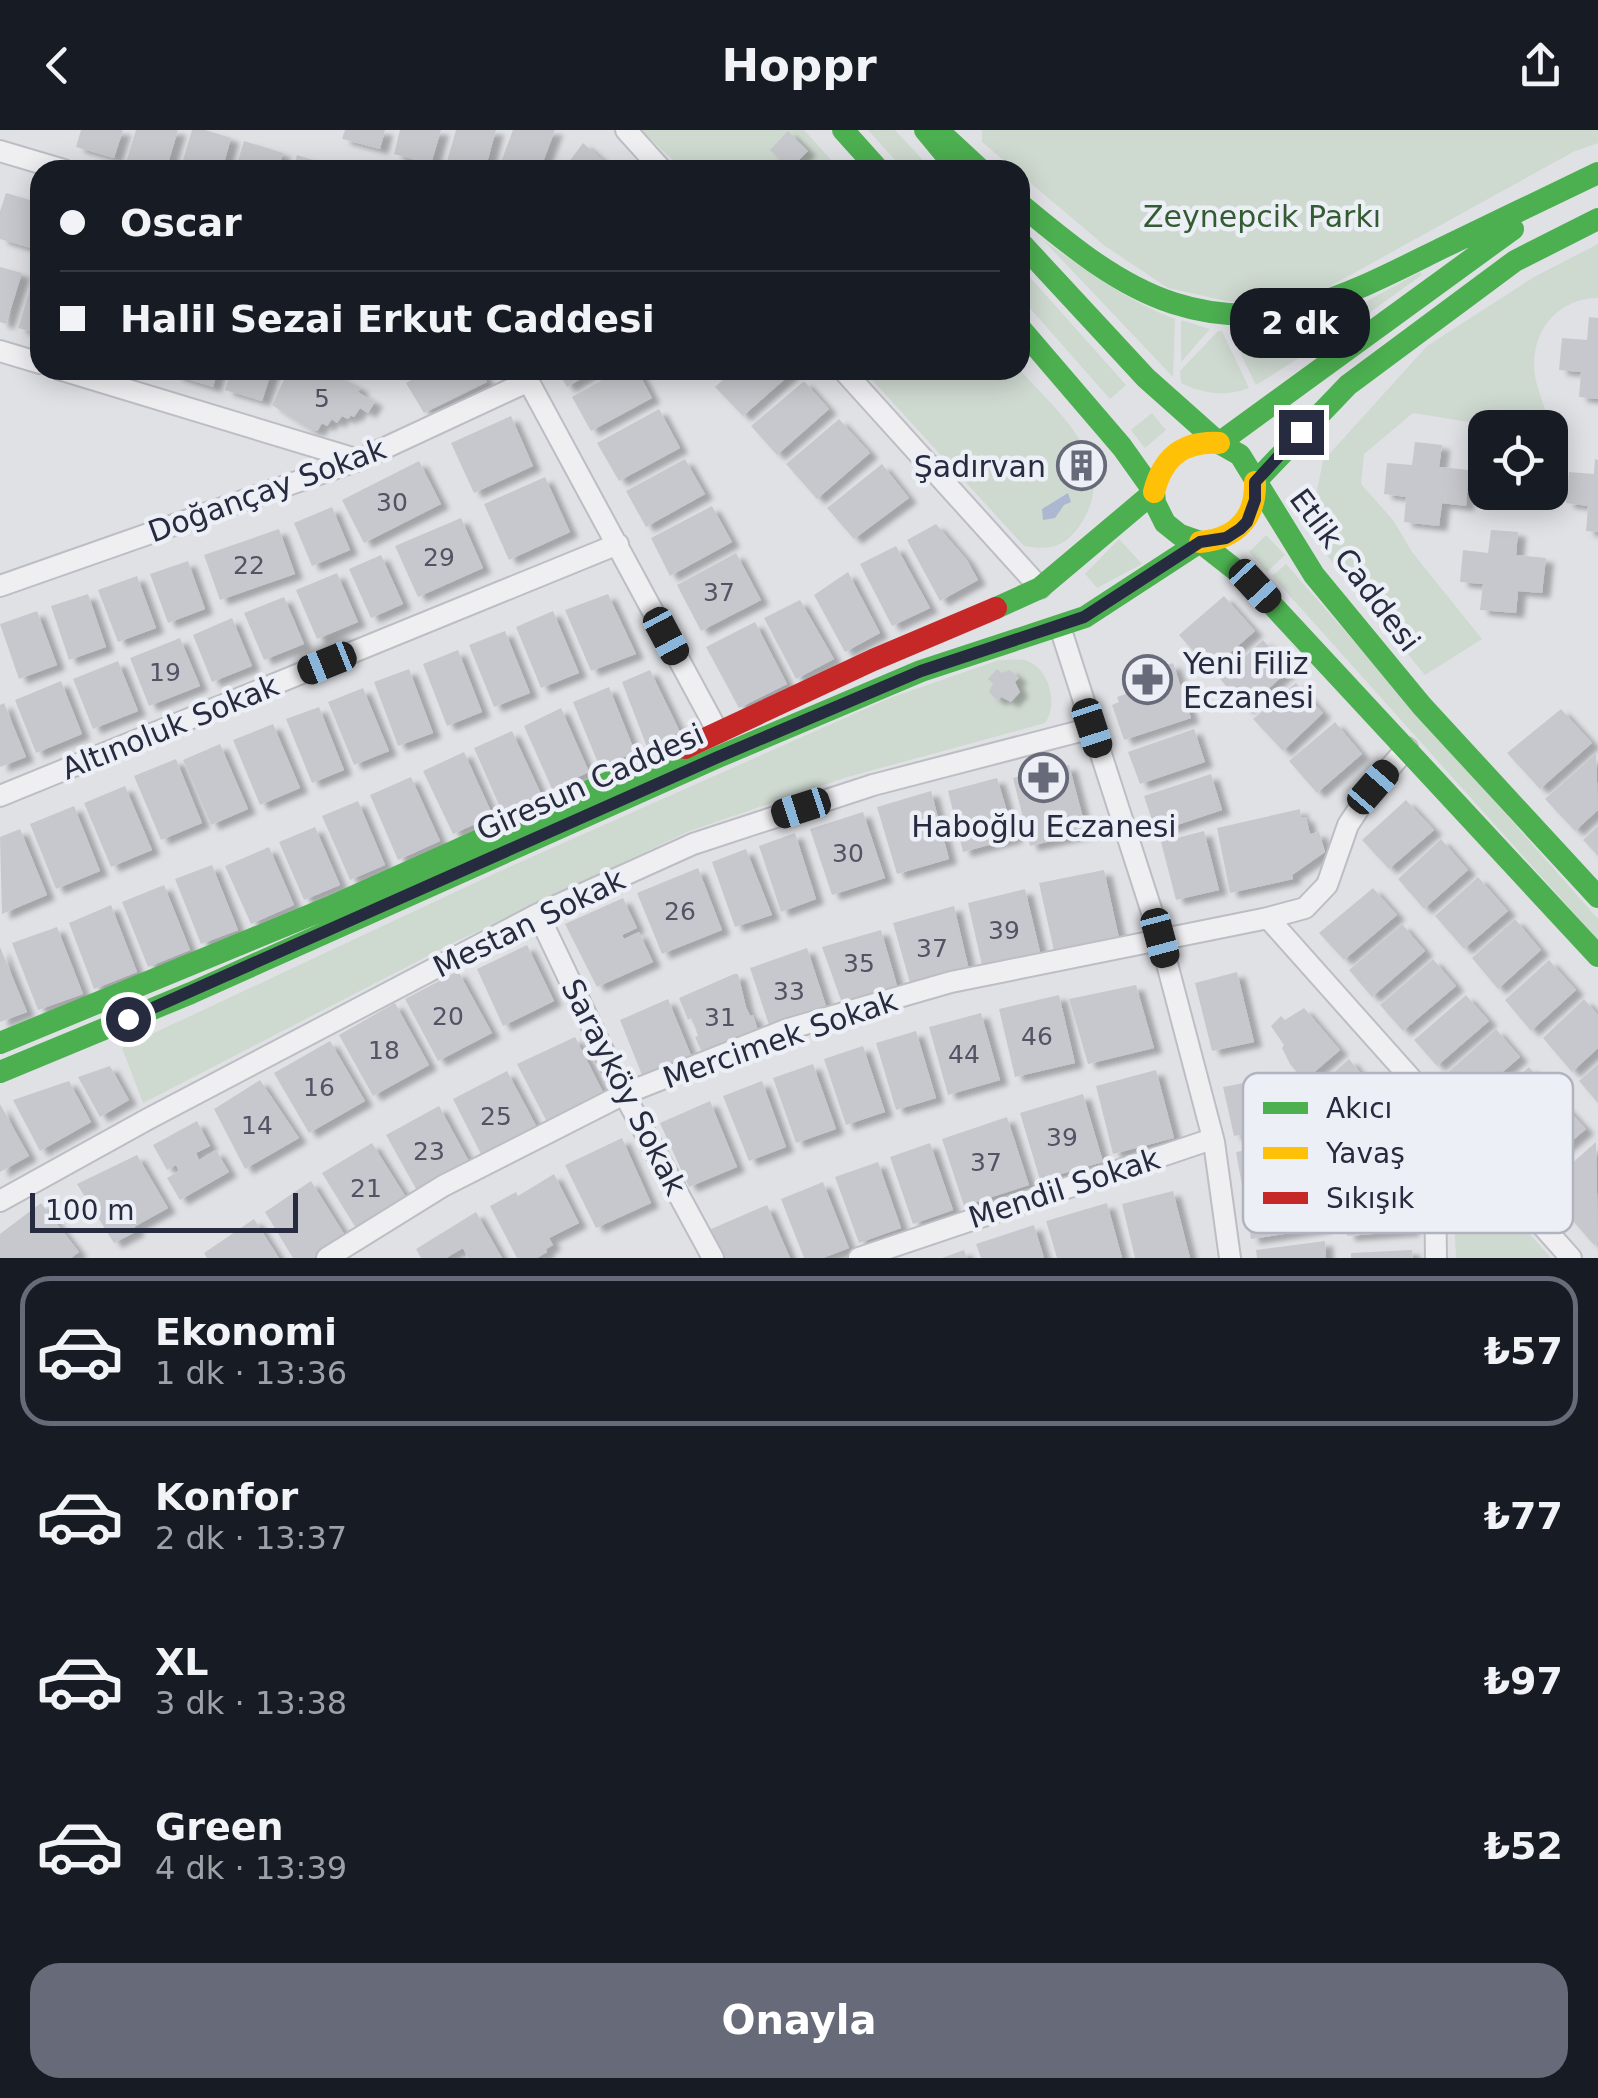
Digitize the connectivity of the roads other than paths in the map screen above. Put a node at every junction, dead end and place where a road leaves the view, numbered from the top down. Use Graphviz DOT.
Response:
graph roads {
  1 [pos="626,130"];
  2 [pos="843,130"];
  3 [pos="925,130"];
  4 [pos="937,130"];
  5 [pos="0,151"];
  6 [pos="30,160"];
  7 [pos="653,160"];
  8 [pos="871,160"];
  9 [pos="950,160"];
  10 [pos="970,160"];
  11 [pos="1598,174"];
  12 [pos="1030,212"];
  13 [pos="1598,218"];
  14 [pos="1030,253"];
  15 [pos="1030,339"];
  16 [pos="0,351"];
  17 [pos="30,361"];
  18 [pos="95,380"];
  19 [pos="518,380"];
  20 [pos="528,380"];
  21 [pos="852,380"];
  22 [pos="1218,443"];
  23 [pos="360,460"];
  24 [pos="1255,482"];
  25 [pos="1154,492"];
  26 [pos="1200,542"];
  27 [pos="618,544"];
  28 [pos="0,586"];
  29 [pos="1040,588"];
  30 [pos="1060,627"];
  31 [pos="1092,728"];
  32 [pos="718,732"];
  33 [pos="1406,748"];
  34 [pos="0,796"];
  35 [pos="1598,897"];
  36 [pos="538,914"];
  37 [pos="1268,918"];
  38 [pos="1160,938"];
  39 [pos="1598,956"];
  40 [pos="0,1043"];
  41 [pos="0,1072"];
  42 [pos="1407,1073"];
  43 [pos="624,1094"];
  44 [pos="1212,1138"];
  45 [pos="0,1202"];
  46 [pos="1436,1233"];
  47 [pos="1548,1233"];
  48 [pos="327,1258"];
  49 [pos="712,1258"];
  50 [pos="860,1258"];
  51 [pos="1230,1258"];
  52 [pos="1436,1258"];
  53 [pos="1570,1258"];
  1 -- 7 [label="street"];
  2 -- 8 [label="main road"];
  3 -- 9 [label="main road"];
  4 -- 10 [label="main road"];
  5 -- 6 [label="street"];
  11 -- 12 [label="main road"];
  11 -- 22 [label="main road"];
  13 -- 24 [label="main road"];
  14 -- 22 [label="main road, Etlik Caddesi"];
  15 -- 25 [label="main road"];
  16 -- 17 [label="street"];
  18 -- 23 [label="street"];
  19 -- 23 [label="street, Doğançay Sokak"];
  20 -- 27 [label="street"];
  21 -- 29 [label="street"];
  22 -- 24 [label="main road, Etlik Caddesi"];
  22 -- 25 [label="main road"];
  23 -- 28 [label="street, Doğançay Sokak"];
  24 -- 26 [label="main road"];
  24 -- 35 [label="main road, Etlik Caddesi"];
  25 -- 26 [label="main road"];
  25 -- 29 [label="main road, Giresun Caddesi"];
  26 -- 30 [label="main road, Giresun Caddesi"];
  26 -- 33 [label="main road"];
  27 -- 32 [label="street"];
  27 -- 34 [label="street, Altınoluk Sokak"];
  29 -- 32 [label="main road, Giresun Caddesi"];
  30 -- 31 [label="street"];
  30 -- 41 [label="main road, Giresun Caddesi"];
  31 -- 36 [label="street, Mestan Sokak"];
  31 -- 38 [label="street"];
  32 -- 40 [label="main road, Giresun Caddesi"];
  33 -- 37 [label="street, Mercimek Sokak"];
  33 -- 39 [label="main road"];
  36 -- 43 [label="street, Sarayköy Sokak"];
  36 -- 45 [label="street, Mestan Sokak"];
  37 -- 38 [label="street, Mercimek Sokak"];
  37 -- 42 [label="street"];
  38 -- 43 [label="street, Mercimek Sokak"];
  38 -- 44 [label="street"];
  43 -- 48 [label="street, Mercimek Sokak"];
  43 -- 49 [label="street, Sarayköy Sokak"];
  44 -- 50 [label="street, Mendil Sokak"];
  44 -- 51 [label="street"];
  46 -- 52 [label="street"];
  47 -- 53 [label="street"];
}
